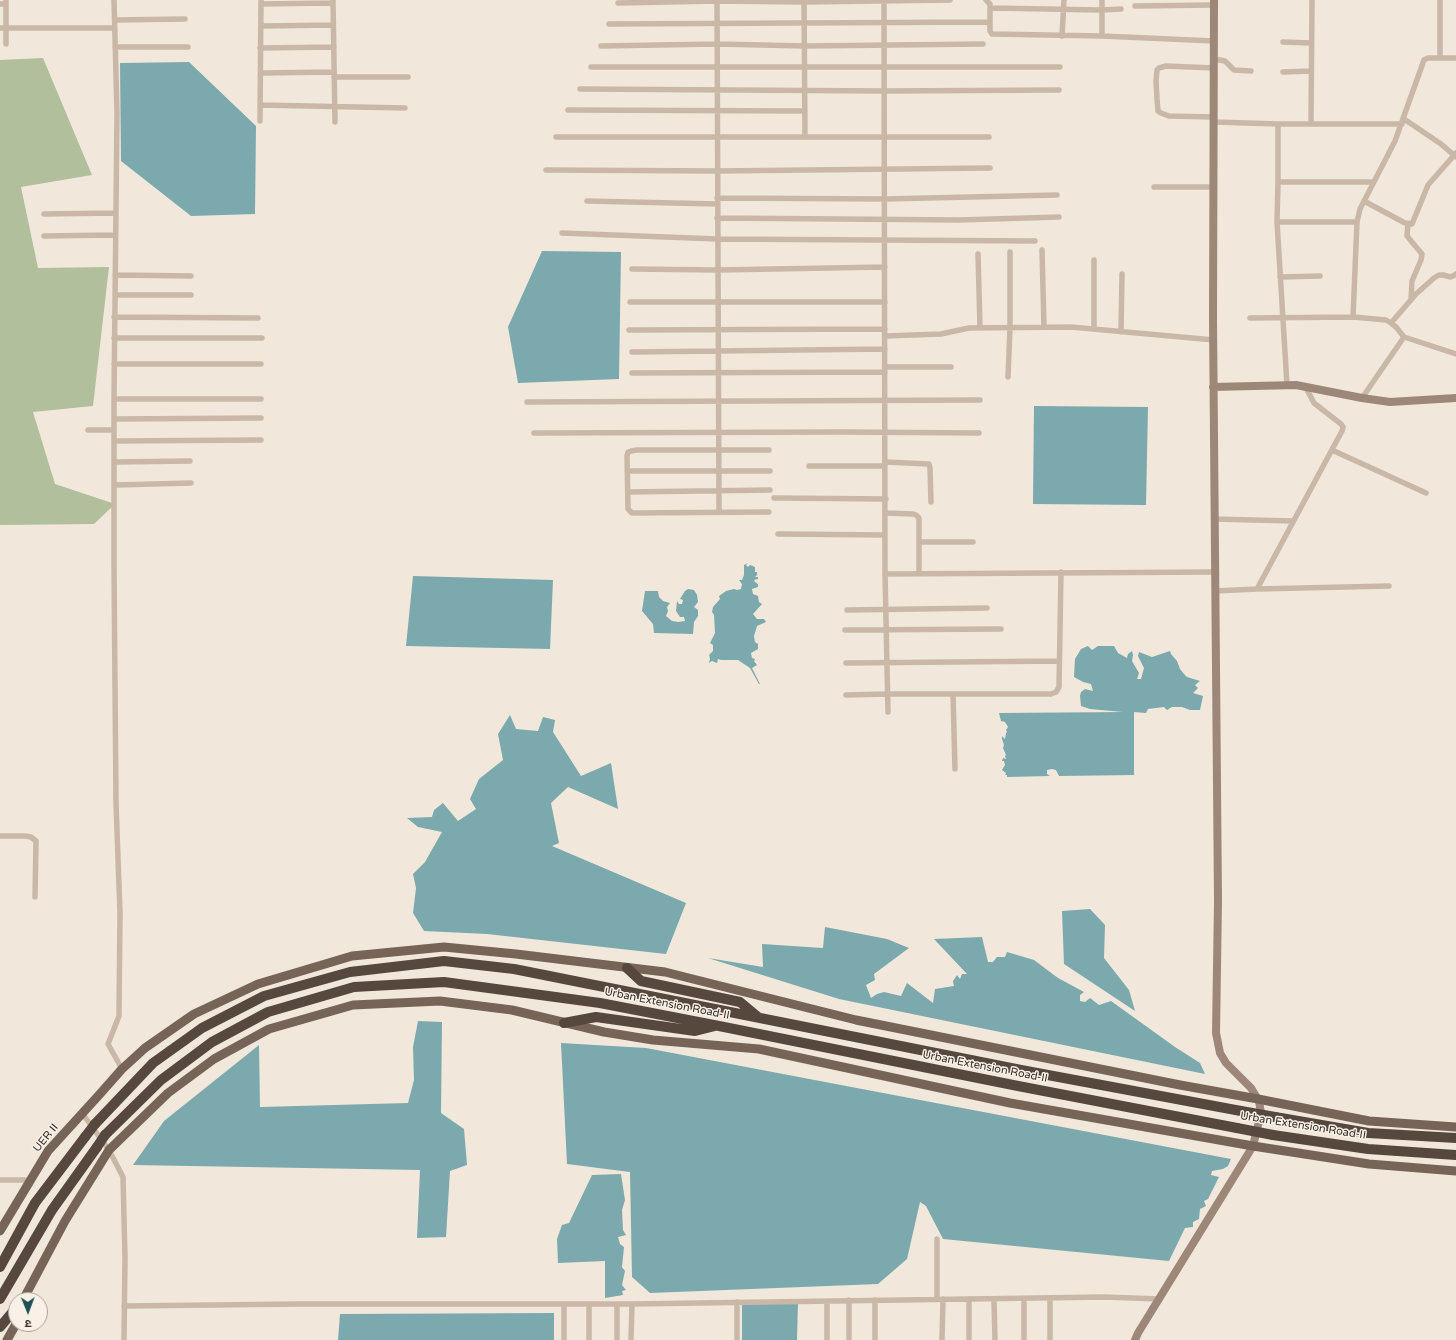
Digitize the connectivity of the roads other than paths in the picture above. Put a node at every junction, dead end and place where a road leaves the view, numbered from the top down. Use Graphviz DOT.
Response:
graph roads {
  1 [pos="114,0"];
  2 [pos="717,0"];
  3 [pos="884,0"];
  4 [pos="950,0"];
  5 [pos="986,0"];
  6 [pos="1064,0"];
  7 [pos="1102,0"];
  8 [pos="1312,0"];
  9 [pos="1440,0"];
  10 [pos="804,1"];
  11 [pos="4,2"];
  12 [pos="261,2"];
  13 [pos="333,2"];
  14 [pos="1214,2"];
  15 [pos="618,3"];
  16 [pos="1135,6"];
  17 [pos="990,8"];
  18 [pos="1120,9"];
  19 [pos="1064,10"];
  20 [pos="1101,10"];
  21 [pos="185,19"];
  22 [pos="115,20"];
  23 [pos="990,22"];
  24 [pos="804,23"];
  25 [pos="884,23"];
  26 [pos="609,24"];
  27 [pos="717,24"];
  28 [pos="333,25"];
  29 [pos="261,26"];
  30 [pos="3,28"];
  31 [pos="114,28"];
  32 [pos="1062,36"];
  33 [pos="1102,36"];
  34 [pos="1214,41"];
  35 [pos="1283,42"];
  36 [pos="1311,43"];
  37 [pos="6,44"];
  38 [pos="717,44"];
  39 [pos="884,44"];
  40 [pos="983,44"];
  41 [pos="601,46"];
  42 [pos="805,46"];
  43 [pos="115,47"];
  44 [pos="188,47"];
  45 [pos="334,47"];
  46 [pos="260,48"];
  47 [pos="1440,58"];
  48 [pos="1456,58"];
  49 [pos="1214,64"];
  50 [pos="591,67"];
  51 [pos="717,67"];
  52 [pos="1060,67"];
  53 [pos="805,68"];
  54 [pos="884,68"];
  55 [pos="1251,70"];
  56 [pos="1311,71"];
  57 [pos="1283,72"];
  58 [pos="261,73"];
  59 [pos="334,74"];
  60 [pos="408,77"];
  61 [pos="580,89"];
  62 [pos="717,89"];
  63 [pos="1059,90"];
  64 [pos="805,91"];
  65 [pos="884,91"];
  66 [pos="261,105"];
  67 [pos="335,106"];
  68 [pos="405,108"];
  69 [pos="568,110"];
  70 [pos="717,110"];
  71 [pos="805,111"];
  72 [pos="260,120"];
  73 [pos="1214,120"];
  74 [pos="1403,121"];
  75 [pos="335,122"];
  76 [pos="1278,124"];
  77 [pos="1311,124"];
  78 [pos="556,137"];
  79 [pos="717,137"];
  80 [pos="806,137"];
  81 [pos="884,137"];
  82 [pos="989,137"];
  83 [pos="1455,155"];
  84 [pos="990,168"];
  85 [pos="884,169"];
  86 [pos="546,170"];
  87 [pos="717,171"];
  88 [pos="1278,182"];
  89 [pos="1373,182"];
  90 [pos="1213,187"];
  91 [pos="1154,188"];
  92 [pos="1057,195"];
  93 [pos="884,199"];
  94 [pos="717,201"];
  95 [pos="1364,201"];
  96 [pos="587,202"];
  97 [pos="115,213"];
  98 [pos="44,214"];
  99 [pos="1059,217"];
  100 [pos="717,218"];
  101 [pos="885,219"];
  102 [pos="1277,222"];
  103 [pos="1357,222"];
  104 [pos="1408,224"];
  105 [pos="562,233"];
  106 [pos="116,235"];
  107 [pos="44,236"];
  108 [pos="717,238"];
  109 [pos="885,240"];
  110 [pos="1035,241"];
  111 [pos="1042,250"];
  112 [pos="1010,252"];
  113 [pos="978,254"];
  114 [pos="1094,260"];
  115 [pos="885,267"];
  116 [pos="632,269"];
  117 [pos="717,270"];
  118 [pos="1122,274"];
  119 [pos="115,275"];
  120 [pos="191,276"];
  121 [pos="1320,276"];
  122 [pos="1280,277"];
  123 [pos="1454,277"];
  124 [pos="115,295"];
  125 [pos="191,295"];
  126 [pos="1411,300"];
  127 [pos="630,302"];
  128 [pos="718,302"];
  129 [pos="885,302"];
  130 [pos="114,317"];
  131 [pos="1353,317"];
  132 [pos="258,318"];
  133 [pos="1250,318"];
  134 [pos="1283,319"];
  135 [pos="1391,323"];
  136 [pos="1044,327"];
  137 [pos="885,328"];
  138 [pos="980,328"];
  139 [pos="1010,328"];
  140 [pos="1094,329"];
  141 [pos="630,330"];
  142 [pos="718,330"];
  143 [pos="1121,332"];
  144 [pos="885,336"];
  145 [pos="1404,337"];
  146 [pos="114,338"];
  147 [pos="262,338"];
  148 [pos="1214,340"];
  149 [pos="885,349"];
  150 [pos="718,351"];
  151 [pos="632,352"];
  152 [pos="1456,354"];
  153 [pos="114,364"];
  154 [pos="261,364"];
  155 [pos="951,367"];
  156 [pos="885,369"];
  157 [pos="632,373"];
  158 [pos="718,373"];
  159 [pos="1008,376"];
  160 [pos="1287,385"];
  161 [pos="1305,386"];
  162 [pos="1213,387"];
  163 [pos="114,398"];
  164 [pos="1362,398"];
  165 [pos="1456,398"];
  166 [pos="261,399"];
  167 [pos="885,400"];
  168 [pos="980,400"];
  169 [pos="718,401"];
  170 [pos="527,402"];
  171 [pos="261,418"];
  172 [pos="115,419"];
  173 [pos="88,430"];
  174 [pos="114,430"];
  175 [pos="885,432"];
  176 [pos="534,433"];
  177 [pos="718,433"];
  178 [pos="979,433"];
  179 [pos="261,440"];
  180 [pos="115,441"];
  181 [pos="718,450"];
  182 [pos="769,450"];
  183 [pos="1332,450"];
  184 [pos="190,461"];
  185 [pos="115,462"];
  186 [pos="885,464"];
  187 [pos="809,466"];
  188 [pos="628,471"];
  189 [pos="719,471"];
  190 [pos="770,471"];
  191 [pos="191,483"];
  192 [pos="115,485"];
  193 [pos="770,490"];
  194 [pos="719,491"];
  195 [pos="628,492"];
  196 [pos="1426,493"];
  197 [pos="774,498"];
  198 [pos="886,499"];
  199 [pos="930,502"];
  200 [pos="719,512"];
  201 [pos="769,512"];
  202 [pos="886,513"];
  203 [pos="1214,518"];
  204 [pos="1293,521"];
  205 [pos="778,534"];
  206 [pos="885,535"];
  207 [pos="920,542"];
  208 [pos="973,542"];
  209 [pos="1061,572"];
  210 [pos="1214,572"];
  211 [pos="885,574"];
  212 [pos="919,574"];
  213 [pos="1389,586"];
  214 [pos="1256,589"];
  215 [pos="1215,591"];
  216 [pos="987,608"];
  217 [pos="847,610"];
  218 [pos="886,610"];
  219 [pos="1000,629"];
  220 [pos="845,630"];
  221 [pos="886,630"];
  222 [pos="1059,661"];
  223 [pos="887,662"];
  224 [pos="846,663"];
  225 [pos="888,694"];
  226 [pos="953,694"];
  227 [pos="846,696"];
  228 [pos="888,712"];
  229 [pos="955,769"];
  230 [pos="0,836"];
  231 [pos="35,896"];
  232 [pos="627,968"];
  233 [pos="759,1018"];
  234 [pos="564,1023"];
  235 [pos="719,1026"];
  236 [pos="122,1069"];
  237 [pos="1258,1099"];
  238 [pos="82,1113"];
  239 [pos="94,1126"];
  240 [pos="1456,1127"];
  241 [pos="1456,1138"];
  242 [pos="101,1141"];
  243 [pos="1253,1146"];
  244 [pos="109,1150"];
  245 [pos="1456,1155"];
  246 [pos="1456,1171"];
  247 [pos="0,1180"];
  248 [pos="30,1180"];
  249 [pos="0,1231"];
  250 [pos="937,1239"];
  251 [pos="0,1267"];
  252 [pos="27,1292"];
  253 [pos="0,1299"];
  254 [pos="940,1299"];
  255 [pos="969,1299"];
  256 [pos="994,1299"];
  257 [pos="1024,1299"];
  258 [pos="1050,1299"];
  259 [pos="1160,1299"];
  260 [pos="849,1300"];
  261 [pos="875,1300"];
  262 [pos="827,1301"];
  263 [pos="737,1302"];
  264 [pos="564,1304"];
  265 [pos="589,1304"];
  266 [pos="617,1304"];
  267 [pos="632,1304"];
  268 [pos="124,1306"];
  269 [pos="8,1318"];
  270 [pos="0,1327"];
  271 [pos="124,1340"];
  272 [pos="564,1340"];
  273 [pos="589,1340"];
  274 [pos="617,1340"];
  275 [pos="632,1340"];
  276 [pos="737,1340"];
  277 [pos="827,1340"];
  278 [pos="849,1340"];
  279 [pos="875,1340"];
  280 [pos="942,1340"];
  281 [pos="969,1340"];
  282 [pos="995,1340"];
  283 [pos="1024,1340"];
  284 [pos="1050,1340"];
  285 [pos="1135,1340"];
  1 -- 22 [label="street"];
  2 -- 10 [label="street"];
  2 -- 15 [label="street"];
  2 -- 27 [label="street"];
  3 -- 4 [label="street"];
  3 -- 10 [label="street"];
  3 -- 25 [label="street"];
  5 -- 17 [label="street"];
  6 -- 19 [label="street"];
  7 -- 20 [label="street"];
  8 -- 36 [label="street"];
  9 -- 47 [label="street"];
  10 -- 24 [label="street"];
  11 -- 30 [label="street"];
  12 -- 13 [label="street"];
  12 -- 29 [label="street"];
  13 -- 28 [label="street"];
  14 -- 16 [label="street"];
  14 -- 34 [label="main road"];
  17 -- 19 [label="street"];
  17 -- 23 [label="street"];
  18 -- 20 [label="street"];
  19 -- 20 [label="street"];
  19 -- 32 [label="street"];
  20 -- 33 [label="street"];
  21 -- 22 [label="street"];
  22 -- 31 [label="street"];
  23 -- 25 [label="street"];
  23 -- 32 [label="street"];
  24 -- 25 [label="street"];
  24 -- 27 [label="street"];
  24 -- 42 [label="street"];
  25 -- 39 [label="street"];
  26 -- 27 [label="street"];
  27 -- 38 [label="street"];
  28 -- 29 [label="street"];
  28 -- 45 [label="street"];
  29 -- 46 [label="street"];
  30 -- 31 [label="street"];
  30 -- 37 [label="street"];
  31 -- 43 [label="street"];
  32 -- 33 [label="street"];
  33 -- 34 [label="street"];
  34 -- 49 [label="main road"];
  35 -- 36 [label="street"];
  36 -- 56 [label="street"];
  38 -- 41 [label="street"];
  38 -- 42 [label="street"];
  38 -- 51 [label="street"];
  39 -- 40 [label="street"];
  39 -- 42 [label="street"];
  39 -- 54 [label="street"];
  42 -- 53 [label="street"];
  43 -- 44 [label="street"];
  43 -- 97 [label="street"];
  45 -- 46 [label="street"];
  45 -- 59 [label="street"];
  46 -- 58 [label="street"];
  47 -- 48 [label="street"];
  47 -- 74 [label="street"];
  49 -- 55 [label="street"];
  49 -- 73 [label="main road"];
  49 -- 73 [label="street"];
  50 -- 51 [label="street"];
  51 -- 53 [label="street"];
  51 -- 62 [label="street"];
  52 -- 54 [label="street"];
  53 -- 54 [label="street"];
  53 -- 64 [label="street"];
  54 -- 65 [label="street"];
  56 -- 57 [label="street"];
  56 -- 77 [label="street"];
  58 -- 59 [label="street"];
  58 -- 66 [label="street"];
  59 -- 60 [label="street"];
  59 -- 67 [label="street"];
  61 -- 62 [label="street"];
  62 -- 64 [label="street"];
  62 -- 70 [label="street"];
  63 -- 65 [label="street"];
  64 -- 65 [label="street"];
  64 -- 71 [label="street"];
  65 -- 81 [label="street"];
  66 -- 67 [label="street"];
  66 -- 72 [label="street"];
  67 -- 68 [label="street"];
  67 -- 75 [label="street"];
  69 -- 70 [label="street"];
  70 -- 71 [label="street"];
  70 -- 79 [label="street"];
  71 -- 80 [label="street"];
  73 -- 76 [label="street"];
  73 -- 90 [label="main road"];
  74 -- 77 [label="street"];
  74 -- 83 [label="street"];
  74 -- 89 [label="street"];
  76 -- 77 [label="street"];
  76 -- 88 [label="street"];
  78 -- 79 [label="street"];
  79 -- 80 [label="street"];
  79 -- 87 [label="street"];
  80 -- 81 [label="street"];
  81 -- 82 [label="street"];
  81 -- 85 [label="street"];
  83 -- 104 [label="street"];
  84 -- 85 [label="street"];
  85 -- 87 [label="street"];
  85 -- 93 [label="street"];
  86 -- 87 [label="street"];
  87 -- 94 [label="street"];
  88 -- 89 [label="street"];
  88 -- 102 [label="street"];
  89 -- 95 [label="street"];
  90 -- 91 [label="street"];
  90 -- 148 [label="main road"];
  92 -- 93 [label="street"];
  93 -- 94 [label="street"];
  93 -- 101 [label="street"];
  94 -- 96 [label="street"];
  94 -- 100 [label="street"];
  95 -- 103 [label="street"];
  95 -- 104 [label="street"];
  97 -- 98 [label="street"];
  97 -- 106 [label="street"];
  99 -- 101 [label="street"];
  100 -- 101 [label="street"];
  100 -- 108 [label="street"];
  101 -- 109 [label="street"];
  102 -- 103 [label="street"];
  102 -- 122 [label="street"];
  103 -- 131 [label="street"];
  104 -- 126 [label="street"];
  105 -- 108 [label="street"];
  106 -- 107 [label="street"];
  106 -- 119 [label="street"];
  108 -- 109 [label="street"];
  108 -- 117 [label="street"];
  109 -- 110 [label="street"];
  109 -- 115 [label="street"];
  111 -- 136 [label="street"];
  112 -- 139 [label="street"];
  113 -- 138 [label="street"];
  114 -- 140 [label="street"];
  115 -- 117 [label="street"];
  115 -- 129 [label="street"];
  116 -- 117 [label="street"];
  117 -- 128 [label="street"];
  118 -- 143 [label="street"];
  119 -- 120 [label="street"];
  119 -- 124 [label="street"];
  121 -- 122 [label="street"];
  122 -- 134 [label="street"];
  123 -- 126 [label="street"];
  124 -- 125 [label="street"];
  124 -- 130 [label="street"];
  126 -- 135 [label="street"];
  127 -- 128 [label="street"];
  128 -- 129 [label="street"];
  128 -- 142 [label="street"];
  129 -- 137 [label="street"];
  130 -- 132 [label="street"];
  130 -- 146 [label="street"];
  131 -- 134 [label="street"];
  131 -- 135 [label="street"];
  133 -- 134 [label="street"];
  134 -- 160 [label="street"];
  135 -- 145 [label="street"];
  136 -- 139 [label="street"];
  136 -- 140 [label="street"];
  137 -- 142 [label="street"];
  137 -- 144 [label="street"];
  138 -- 139 [label="street"];
  138 -- 144 [label="street"];
  139 -- 159 [label="street"];
  140 -- 143 [label="street"];
  141 -- 142 [label="street"];
  142 -- 150 [label="street"];
  143 -- 148 [label="street"];
  144 -- 149 [label="street"];
  145 -- 152 [label="street"];
  145 -- 164 [label="street"];
  146 -- 147 [label="street"];
  146 -- 153 [label="street"];
  148 -- 162 [label="main road"];
  149 -- 150 [label="street"];
  149 -- 156 [label="street"];
  150 -- 151 [label="street"];
  150 -- 158 [label="street"];
  153 -- 154 [label="street"];
  153 -- 163 [label="street"];
  155 -- 156 [label="street"];
  156 -- 158 [label="street"];
  156 -- 167 [label="street"];
  157 -- 158 [label="street"];
  158 -- 169 [label="street"];
  160 -- 161 [label="main road"];
  160 -- 162 [label="main road"];
  161 -- 164 [label="main road"];
  161 -- 183 [label="street"];
  162 -- 203 [label="main road"];
  163 -- 166 [label="street"];
  163 -- 172 [label="street"];
  164 -- 165 [label="main road"];
  167 -- 168 [label="street"];
  167 -- 169 [label="street"];
  167 -- 175 [label="street"];
  169 -- 170 [label="street"];
  169 -- 177 [label="street"];
  171 -- 172 [label="street"];
  172 -- 174 [label="street"];
  173 -- 174 [label="street"];
  174 -- 180 [label="street"];
  175 -- 177 [label="street"];
  175 -- 178 [label="street"];
  175 -- 186 [label="street"];
  176 -- 177 [label="street"];
  177 -- 181 [label="street"];
  179 -- 180 [label="street"];
  180 -- 185 [label="street"];
  181 -- 182 [label="street"];
  181 -- 188 [label="street"];
  181 -- 189 [label="street"];
  183 -- 196 [label="street"];
  183 -- 204 [label="street"];
  184 -- 185 [label="street"];
  185 -- 192 [label="street"];
  186 -- 187 [label="street"];
  186 -- 198 [label="street"];
  186 -- 199 [label="street"];
  188 -- 189 [label="street"];
  188 -- 195 [label="street"];
  189 -- 190 [label="street"];
  189 -- 194 [label="street"];
  191 -- 192 [label="street"];
  192 -- 236 [label="street"];
  193 -- 194 [label="street"];
  194 -- 195 [label="street"];
  194 -- 200 [label="street"];
  195 -- 200 [label="street"];
  197 -- 198 [label="street"];
  198 -- 202 [label="street"];
  200 -- 201 [label="street"];
  202 -- 206 [label="street"];
  202 -- 207 [label="street"];
  203 -- 204 [label="street"];
  203 -- 210 [label="main road"];
  204 -- 214 [label="street"];
  205 -- 206 [label="street"];
  206 -- 211 [label="street"];
  207 -- 208 [label="street"];
  207 -- 212 [label="street"];
  209 -- 210 [label="street"];
  209 -- 212 [label="street"];
  209 -- 222 [label="street"];
  210 -- 215 [label="main road"];
  211 -- 212 [label="street"];
  211 -- 218 [label="street"];
  213 -- 214 [label="street"];
  214 -- 215 [label="street"];
  215 -- 237 [label="main road"];
  216 -- 218 [label="street"];
  217 -- 218 [label="street"];
  218 -- 221 [label="street"];
  219 -- 221 [label="street"];
  220 -- 221 [label="street"];
  221 -- 223 [label="street"];
  222 -- 223 [label="street"];
  222 -- 226 [label="street"];
  223 -- 224 [label="street"];
  223 -- 225 [label="street"];
  225 -- 226 [label="street"];
  225 -- 227 [label="street"];
  225 -- 228 [label="street"];
  226 -- 229 [label="street"];
  230 -- 231 [label="street"];
  232 -- 233 [label="highway"];
  232 -- 236 [label="main road, UER II"];
  232 -- 237 [label="main road, UER II"];
  233 -- 239 [label="highway, Urban Extension Road-II"];
  233 -- 241 [label="highway, Urban Extension Road-II, bridge"];
  234 -- 235 [label="highway"];
  234 -- 243 [label="main road"];
  234 -- 244 [label="main road"];
  235 -- 242 [label="highway, Urban Extension Road-II"];
  235 -- 245 [label="highway, Urban Extension Road-II, bridge"];
  236 -- 238 [label="main road, UER II"];
  237 -- 240 [label="main road, UER II"];
  237 -- 243 [label="main road"];
  238 -- 239 [label="street"];
  238 -- 248 [label="main road, UER II"];
  239 -- 242 [label="street"];
  239 -- 251 [label="highway, Urban Extension Road-II, bridge"];
  242 -- 244 [label="street"];
  242 -- 253 [label="highway, Urban Extension Road-II"];
  243 -- 246 [label="main road"];
  243 -- 259 [label="main road"];
  244 -- 252 [label="main road"];
  244 -- 268 [label="street"];
  247 -- 248 [label="street"];
  248 -- 249 [label="main road, UER II"];
  250 -- 254 [label="street"];
  254 -- 255 [label="street"];
  254 -- 261 [label="street"];
  254 -- 280 [label="street"];
  255 -- 256 [label="street"];
  255 -- 281 [label="street"];
  256 -- 257 [label="street"];
  256 -- 282 [label="street"];
  257 -- 258 [label="street"];
  257 -- 283 [label="street"];
  258 -- 259 [label="street"];
  258 -- 284 [label="street"];
  259 -- 285 [label="main road"];
  260 -- 261 [label="street"];
  260 -- 262 [label="street"];
  260 -- 278 [label="street"];
  261 -- 279 [label="street"];
  262 -- 263 [label="street"];
  262 -- 277 [label="street"];
  263 -- 267 [label="street"];
  263 -- 276 [label="street"];
  264 -- 265 [label="street"];
  264 -- 268 [label="street"];
  264 -- 272 [label="street"];
  265 -- 266 [label="street"];
  265 -- 273 [label="street"];
  266 -- 267 [label="street"];
  266 -- 274 [label="street"];
  267 -- 275 [label="street"];
  268 -- 271 [label="street"];
  269 -- 270 [label="highway"];
}
